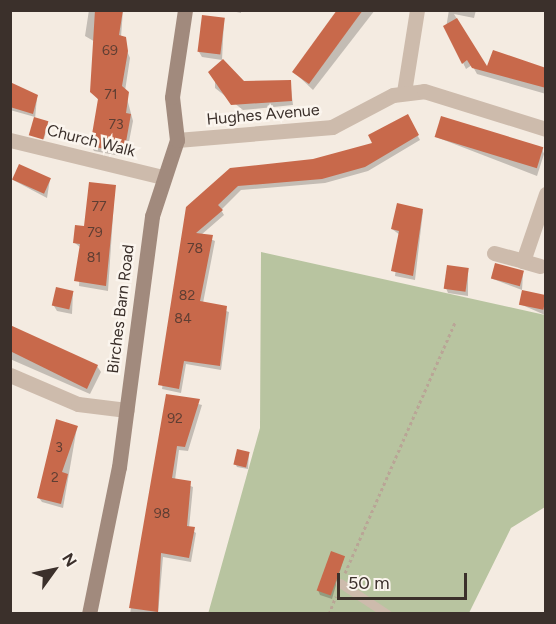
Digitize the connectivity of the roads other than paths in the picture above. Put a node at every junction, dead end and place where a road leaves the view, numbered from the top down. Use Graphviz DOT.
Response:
graph roads {
  1 [pos="184,10"];
  2 [pos="417,10"];
  3 [pos="404,92"];
  4 [pos="546,129"];
  5 [pos="10,140"];
  6 [pos="177,140"];
  7 [pos="163,177"];
  8 [pos="546,194"];
  9 [pos="495,253"];
  10 [pos="523,261"];
  11 [pos="540,266"];
  12 [pos="10,375"];
  13 [pos="127,410"];
  14 [pos="340,583"];
  15 [pos="89,614"];
  16 [pos="387,614"];
  1 -- 6 [label="main road, Birches Barn Road"];
  2 -- 3 [label="street"];
  3 -- 4 [label="street"];
  3 -- 6 [label="street, Hughes Avenue"];
  5 -- 7 [label="street, Church Walk"];
  6 -- 7 [label="main road, Birches Barn Road"];
  7 -- 13 [label="main road, Birches Barn Road"];
  8 -- 10 [label="street"];
  9 -- 10 [label="street"];
  10 -- 11 [label="street"];
  12 -- 13 [label="street"];
  13 -- 15 [label="main road, Birches Barn Road"];
  14 -- 16 [label="lane"];
}
